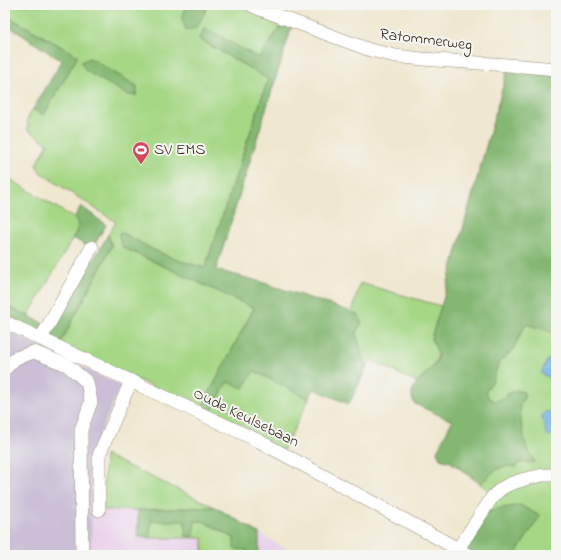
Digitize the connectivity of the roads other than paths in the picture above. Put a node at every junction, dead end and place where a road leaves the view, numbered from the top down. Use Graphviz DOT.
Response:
graph roads {
  1 [pos="251,5"];
  2 [pos="556,69"];
  3 [pos="92,247"];
  4 [pos="5,322"];
  5 [pos="41,338"];
  6 [pos="5,369"];
  7 [pos="131,381"];
  8 [pos="556,475"];
  9 [pos="99,510"];
  10 [pos="463,552"];
  11 [pos="82,555"];
  1 -- 2 [label="street, Ratommerweg"];
  3 -- 5 [label="street"];
  4 -- 5 [label="street, Oude Keulsebaan"];
  5 -- 7 [label="street, Oude Keulsebaan"];
  6 -- 11 [label="street"];
  7 -- 9 [label="street"];
  7 -- 10 [label="street, Oude Keulsebaan"];
  8 -- 10 [label="street"];
}
